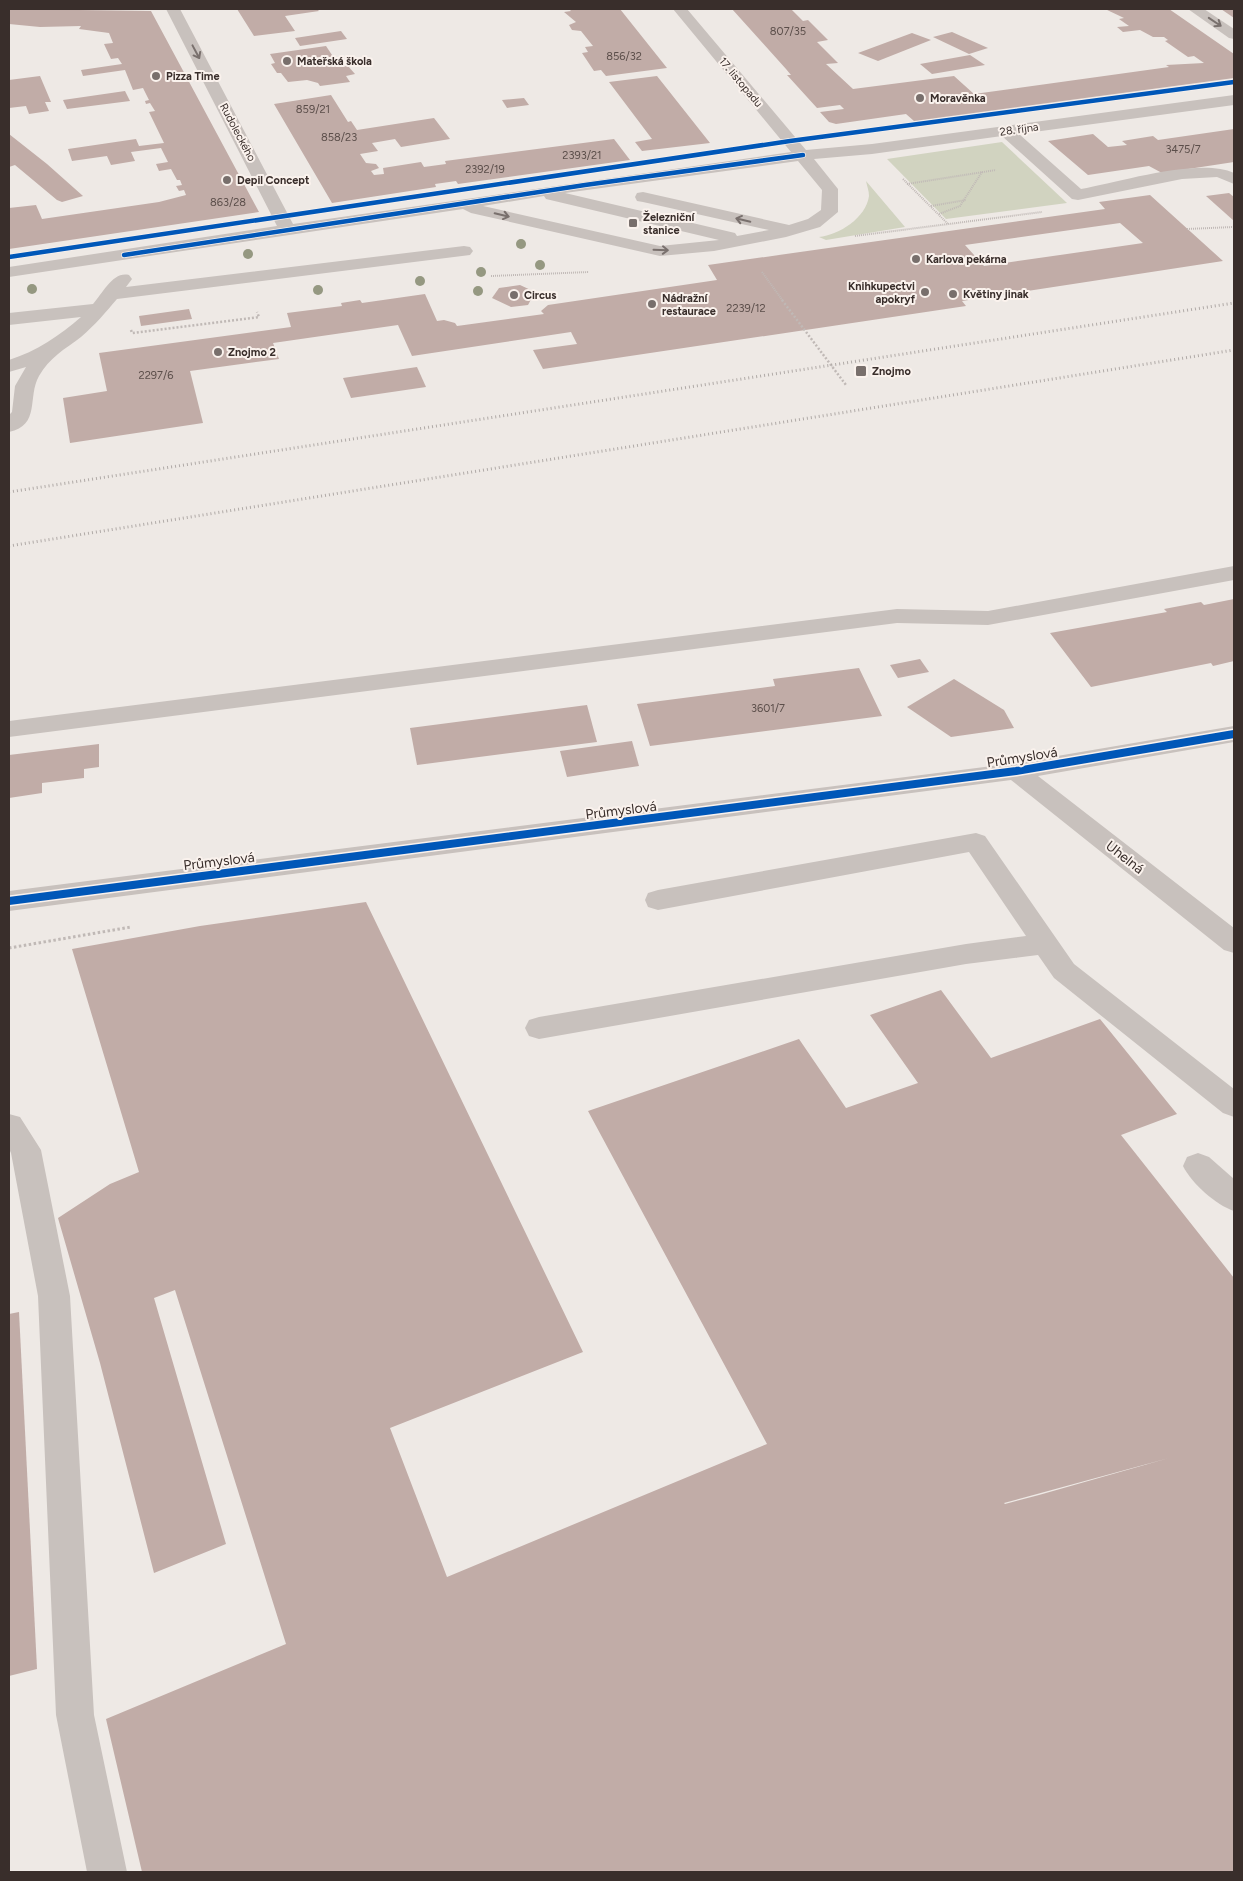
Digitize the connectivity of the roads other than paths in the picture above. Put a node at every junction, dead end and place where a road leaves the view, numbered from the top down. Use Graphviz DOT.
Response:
graph roads {
  1 [pos="173,9"];
  2 [pos="680,9"];
  3 [pos="1195,9"];
  4 [pos="1234,35"];
  5 [pos="1234,100"];
  6 [pos="1006,131"];
  7 [pos="803,155"];
  8 [pos="1229,171"];
  9 [pos="1234,179"];
  10 [pos="585,185"];
  11 [pos="538,192"];
  12 [pos="506,197"];
  13 [pos="455,204"];
  14 [pos="287,229"];
  15 [pos="791,230"];
  16 [pos="743,240"];
  17 [pos="714,246"];
  18 [pos="464,251"];
  19 [pos="124,255"];
  20 [pos="9,272"];
  21 [pos="112,294"];
  22 [pos="101,309"];
  23 [pos="9,319"];
  24 [pos="52,348"];
  25 [pos="9,367"];
  26 [pos="13,419"];
  27 [pos="1234,573"];
  28 [pos="9,729"];
  29 [pos="1234,734"];
  30 [pos="1016,771"];
  31 [pos="658,900"];
  32 [pos="9,901"];
  33 [pos="1046,944"];
  34 [pos="1234,944"];
  35 [pos="539,1028"];
  36 [pos="1234,1105"];
  37 [pos="9,1126"];
  38 [pos="1198,1166"];
  39 [pos="1234,1198"];
  40 [pos="107,1872"];
  1 -- 14 [label="street, Rudoleckého, one-way"];
  2 -- 7 [label="street, 17. listopadu"];
  3 -- 4 [label="street, one-way"];
  5 -- 6 [label="street, 28. října"];
  6 -- 7 [label="street, 28. října"];
  6 -- 8 [label="street"];
  7 -- 10 [label="street, 28. října"];
  7 -- 15 [label="street, 17. listopadu"];
  8 -- 9 [label="street"];
  10 -- 11 [label="street, 28. října"];
  15 -- 10 [label="street, one-way"];
  11 -- 12 [label="street, 28. října"];
  11 -- 16 [label="street"];
  12 -- 13 [label="street, 28. října"];
  12 -- 17 [label="street"];
  13 -- 14 [label="street, 28. října"];
  13 -- 17 [label="street, one-way"];
  14 -- 19 [label="street, 28. října"];
  15 -- 16 [label="street"];
  16 -- 17 [label="street"];
  18 -- 21 [label="street"];
  19 -- 20 [label="street, 28. října"];
  19 -- 21 [label="street"];
  21 -- 22 [label="street"];
  22 -- 23 [label="street"];
  22 -- 24 [label="street"];
  24 -- 25 [label="street"];
  24 -- 26 [label="street"];
  27 -- 28 [label="street"];
  29 -- 30 [label="street, Průmyslová"];
  30 -- 32 [label="street, Průmyslová"];
  30 -- 34 [label="street, Uhelná"];
  31 -- 33 [label="street"];
  33 -- 35 [label="street"];
  33 -- 36 [label="street"];
  37 -- 40 [label="street"];
  38 -- 39 [label="street"];
}
